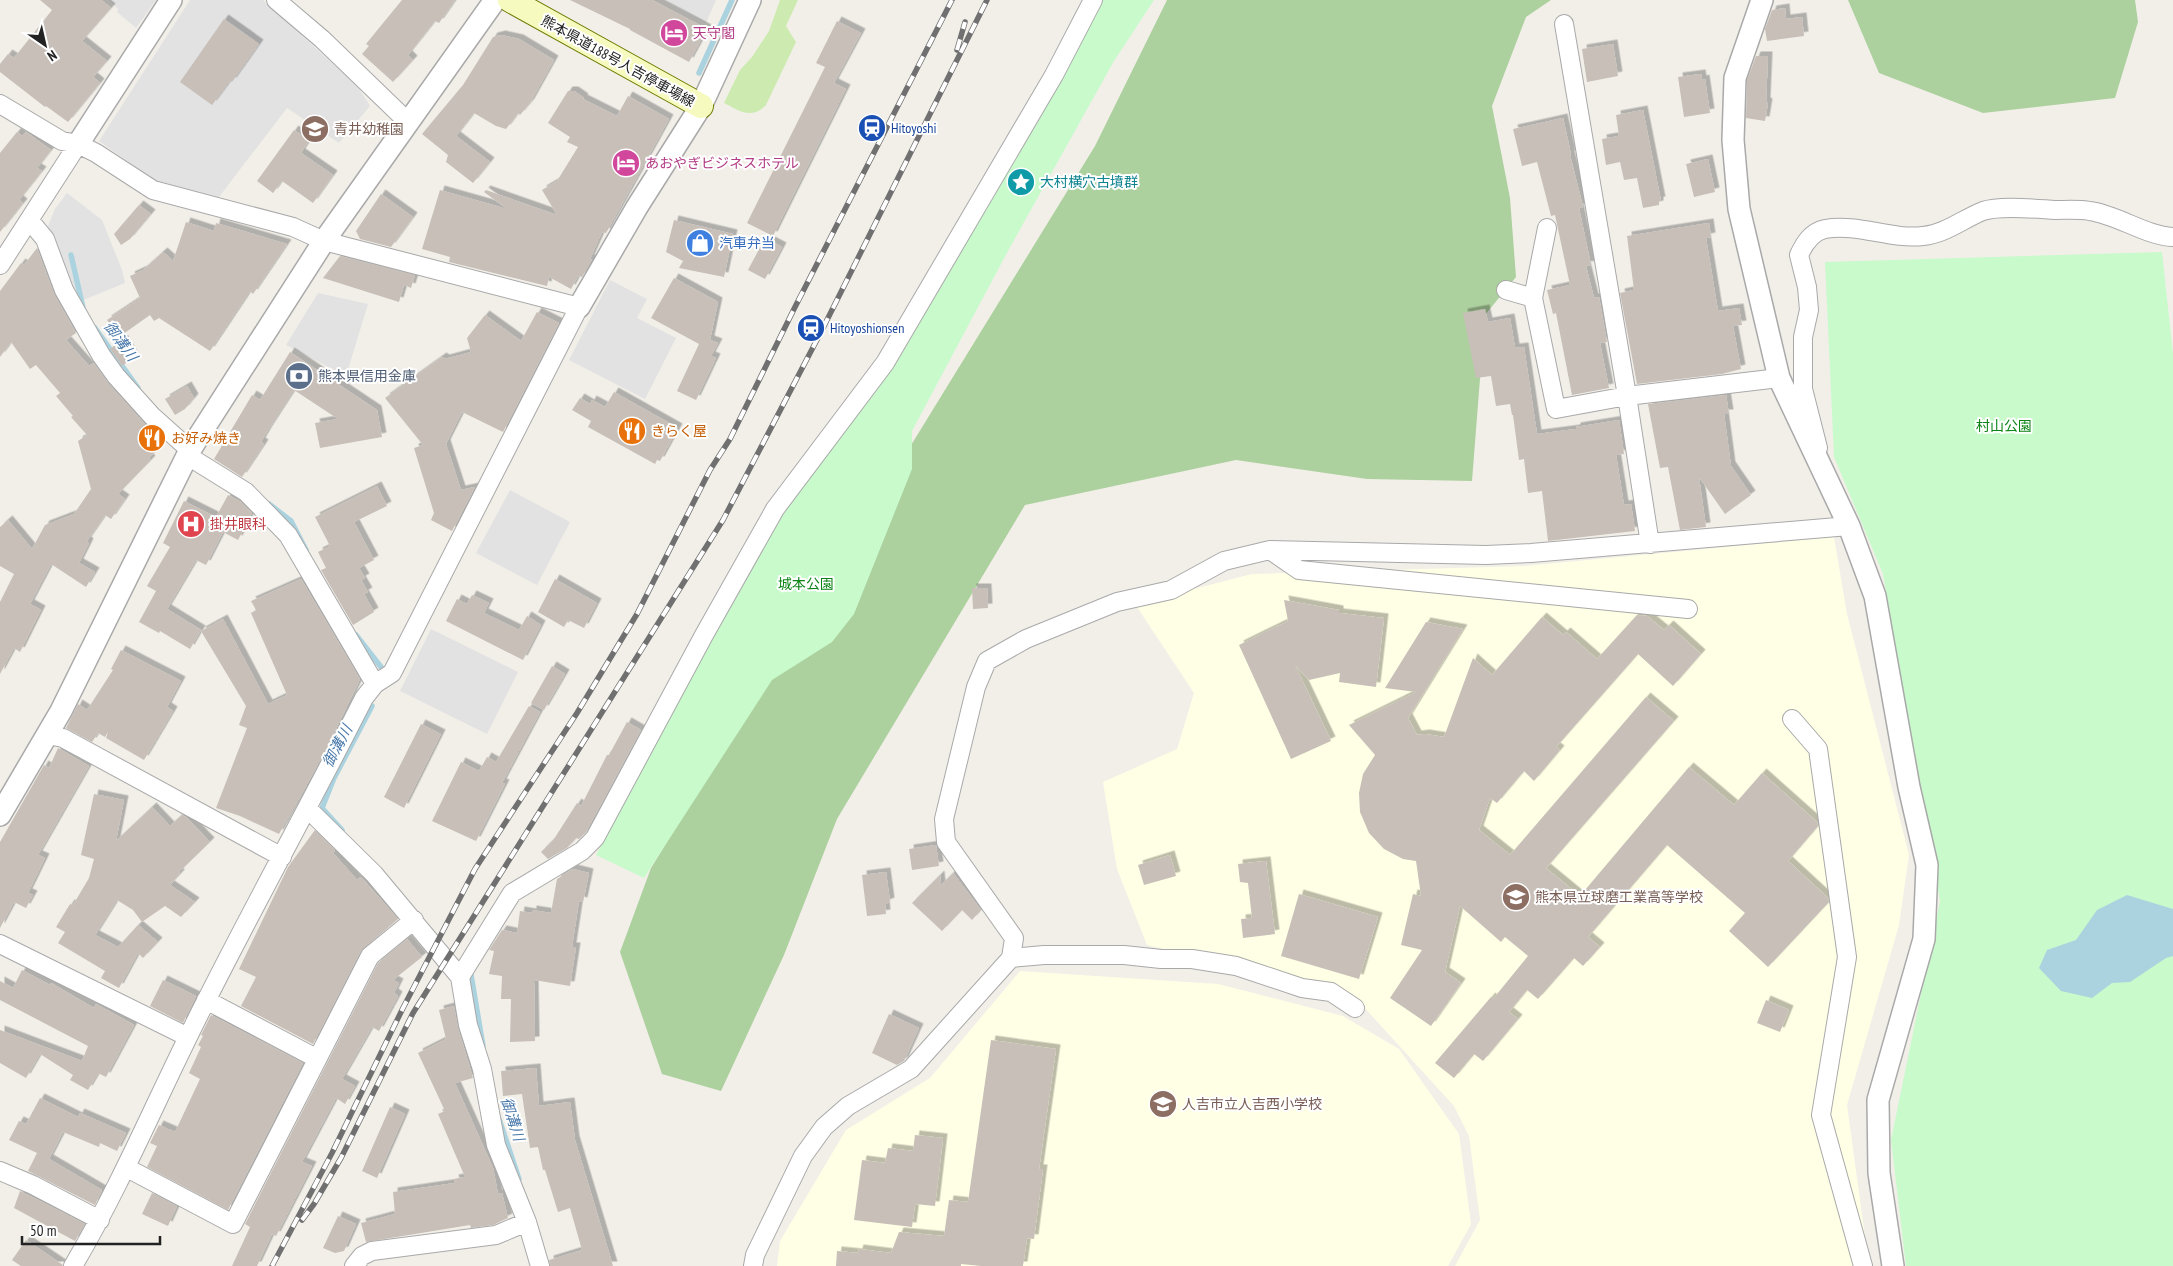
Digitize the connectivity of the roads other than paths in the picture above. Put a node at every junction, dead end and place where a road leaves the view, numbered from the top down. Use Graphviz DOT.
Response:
graph roads {
  1 [pos="171,0"];
  2 [pos="276,0"];
  3 [pos="495,0"];
  4 [pos="510,0"];
  5 [pos="750,0"];
  6 [pos="1093,0"];
  7 [pos="1762,0"];
  8 [pos="1564,24"];
  9 [pos="0,104"];
  10 [pos="701,106"];
  11 [pos="408,122"];
  12 [pos="78,144"];
  13 [pos="30,221"];
  14 [pos="1547,228"];
  15 [pos="2173,237"];
  16 [pos="324,241"];
  17 [pos="0,265"];
  18 [pos="1506,290"];
  19 [pos="1533,298"];
  20 [pos="579,306"];
  21 [pos="1779,378"];
  22 [pos="1628,396"];
  23 [pos="189,453"];
  24 [pos="1820,466"];
  25 [pos="1849,526"];
  26 [pos="1650,544"];
  27 [pos="1270,550"];
  28 [pos="1688,609"];
  29 [pos="375,684"];
  30 [pos="1792,719"];
  31 [pos="48,735"];
  32 [pos="2,807"];
  33 [pos="308,809"];
  34 [pos="282,858"];
  35 [pos="414,920"];
  36 [pos="0,944"];
  37 [pos="1011,958"];
  38 [pos="460,977"];
  39 [pos="206,1000"];
  40 [pos="1356,1008"];
  41 [pos="188,1037"];
  42 [pos="316,1058"];
  43 [pos="127,1168"];
  44 [pos="0,1171"];
  45 [pos="100,1220"];
  46 [pos="527,1222"];
  47 [pos="73,1266"];
  48 [pos="354,1266"];
  49 [pos="540,1266"];
  50 [pos="753,1266"];
  51 [pos="1863,1266"];
  52 [pos="1893,1266"];
  1 -- 12 [label="street"];
  2 -- 11 [label="street"];
  3 -- 11 [label="street"];
  4 -- 10 [label="main road, 熊本県道188号人吉停車場線"];
  5 -- 10 [label="street"];
  6 -- 38 [label="street"];
  7 -- 21 [label="street"];
  8 -- 22 [label="street"];
  9 -- 12 [label="street"];
  10 -- 20 [label="street"];
  11 -- 16 [label="street"];
  12 -- 13 [label="street"];
  12 -- 16 [label="street"];
  13 -- 17 [label="street"];
  13 -- 23 [label="street"];
  14 -- 19 [label="street"];
  15 -- 24 [label="street"];
  16 -- 20 [label="street"];
  16 -- 23 [label="street"];
  18 -- 19 [label="street"];
  19 -- 22 [label="street"];
  20 -- 29 [label="street"];
  21 -- 22 [label="street"];
  21 -- 24 [label="street"];
  22 -- 26 [label="street"];
  23 -- 29 [label="street"];
  23 -- 31 [label="street"];
  24 -- 25 [label="street"];
  25 -- 26 [label="street"];
  25 -- 52 [label="street"];
  26 -- 27 [label="street"];
  27 -- 28 [label="street"];
  27 -- 37 [label="street"];
  29 -- 33 [label="street"];
  30 -- 51 [label="street"];
  31 -- 32 [label="street"];
  31 -- 34 [label="street"];
  33 -- 34 [label="street"];
  33 -- 35 [label="street"];
  34 -- 39 [label="street"];
  35 -- 38 [label="street"];
  35 -- 42 [label="street"];
  36 -- 41 [label="street"];
  37 -- 40 [label="street"];
  37 -- 50 [label="street"];
  38 -- 46 [label="street"];
  39 -- 41 [label="street"];
  39 -- 42 [label="street"];
  41 -- 43 [label="street"];
  42 -- 43 [label="street"];
  43 -- 45 [label="street"];
  44 -- 45 [label="street"];
  45 -- 47 [label="street"];
  46 -- 48 [label="street"];
  46 -- 49 [label="street"];
}
